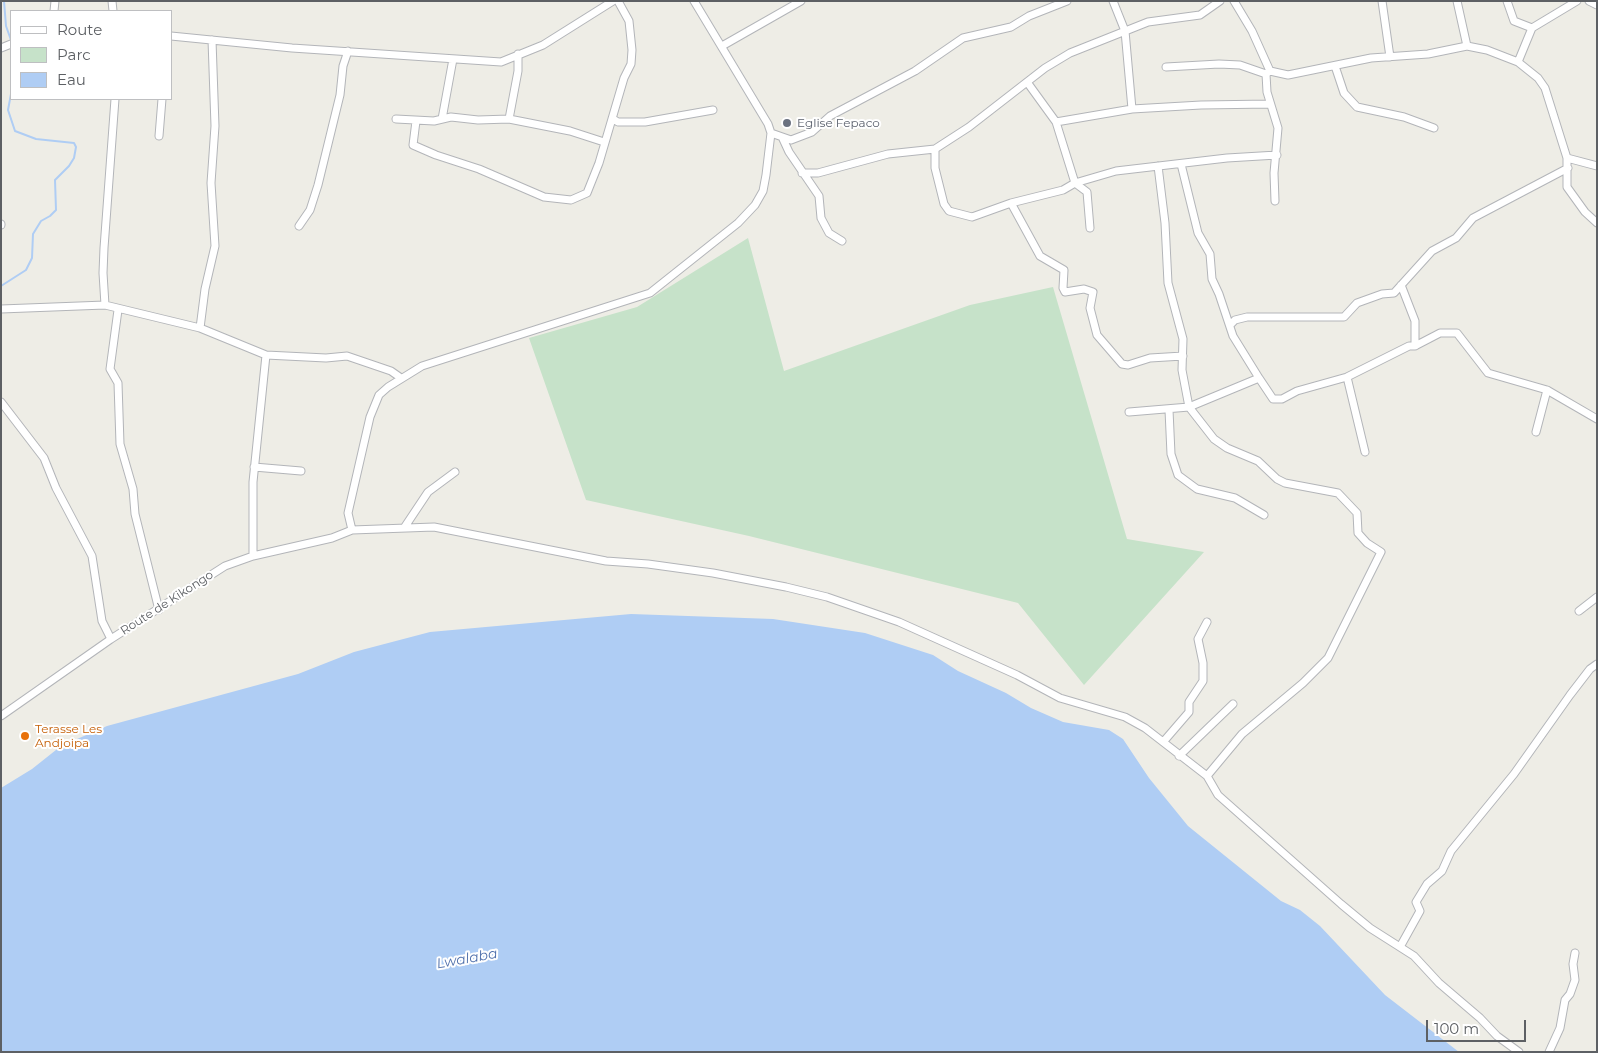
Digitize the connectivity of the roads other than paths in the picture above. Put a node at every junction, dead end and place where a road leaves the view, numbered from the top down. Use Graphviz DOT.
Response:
graph roads {
  1 [pos="613,1"];
  2 [pos="618,1"];
  3 [pos="694,1"];
  4 [pos="801,1"];
  5 [pos="1067,1"];
  6 [pos="1113,1"];
  7 [pos="1220,1"];
  8 [pos="1234,1"];
  9 [pos="1382,1"];
  10 [pos="1457,1"];
  11 [pos="1507,1"];
  12 [pos="1577,1"];
  13 [pos="1589,1"];
  14 [pos="1597,5"];
  15 [pos="1532,28"];
  16 [pos="1125,31"];
  17 [pos="172,36"];
  18 [pos="212,40"];
  19 [pos="722,46"];
  20 [pos="1467,46"];
  21 [pos="348,51"];
  22 [pos="518,54"];
  23 [pos="1390,56"];
  24 [pos="454,59"];
  25 [pos="1518,62"];
  26 [pos="1335,66"];
  27 [pos="1166,68"];
  28 [pos="1268,72"];
  29 [pos="1027,82"];
  30 [pos="116,100"];
  31 [pos="162,100"];
  32 [pos="1270,104"];
  33 [pos="1132,109"];
  34 [pos="713,110"];
  35 [pos="396,119"];
  36 [pos="442,119"];
  37 [pos="509,119"];
  38 [pos="613,119"];
  39 [pos="416,121"];
  40 [pos="1056,122"];
  41 [pos="1434,128"];
  42 [pos="771,133"];
  43 [pos="158,136"];
  44 [pos="783,139"];
  45 [pos="604,142"];
  46 [pos="935,149"];
  47 [pos="1277,155"];
  48 [pos="1568,158"];
  49 [pos="1181,164"];
  50 [pos="1158,166"];
  51 [pos="1597,166"];
  52 [pos="1568,168"];
  53 [pos="802,173"];
  54 [pos="1075,183"];
  55 [pos="1275,201"];
  56 [pos="1011,203"];
  57 [pos="1597,223"];
  58 [pos="299,226"];
  59 [pos="1090,228"];
  60 [pos="842,241"];
  61 [pos="1401,284"];
  62 [pos="105,305"];
  63 [pos="1,309"];
  64 [pos="118,310"];
  65 [pos="1230,325"];
  66 [pos="200,328"];
  67 [pos="1416,346"];
  68 [pos="266,355"];
  69 [pos="1183,356"];
  70 [pos="1347,377"];
  71 [pos="401,378"];
  72 [pos="1259,378"];
  73 [pos="1547,390"];
  74 [pos="1,402"];
  75 [pos="1189,407"];
  76 [pos="1169,410"];
  77 [pos="1129,412"];
  78 [pos="1597,419"];
  79 [pos="1536,432"];
  80 [pos="1365,452"];
  81 [pos="254,467"];
  82 [pos="301,470"];
  83 [pos="455,472"];
  84 [pos="1264,515"];
  85 [pos="404,528"];
  86 [pos="352,530"];
  87 [pos="253,556"];
  88 [pos="1597,597"];
  89 [pos="159,610"];
  90 [pos="1579,611"];
  91 [pos="1207,622"];
  92 [pos="111,640"];
  93 [pos="1597,664"];
  94 [pos="1233,704"];
  95 [pos="1,716"];
  96 [pos="1164,741"];
  97 [pos="1179,756"];
  98 [pos="1207,776"];
  99 [pos="1400,947"];
  100 [pos="1575,953"];
  101 [pos="1519,1052"];
  102 [pos="1549,1052"];
  1 -- 22 [label="street"];
  2 -- 38 [label="street"];
  3 -- 19 [label="street"];
  4 -- 19 [label="street"];
  5 -- 44 [label="street"];
  6 -- 16 [label="street"];
  7 -- 16 [label="street"];
  8 -- 28 [label="street"];
  9 -- 23 [label="street"];
  10 -- 20 [label="street"];
  11 -- 15 [label="street"];
  12 -- 15 [label="street"];
  13 -- 14 [label="street"];
  15 -- 25 [label="street"];
  16 -- 29 [label="street"];
  16 -- 33 [label="street"];
  17 -- 18 [label="street"];
  18 -- 21 [label="street"];
  18 -- 66 [label="street"];
  19 -- 42 [label="street"];
  20 -- 23 [label="street"];
  20 -- 25 [label="street"];
  21 -- 24 [label="street"];
  21 -- 58 [label="street"];
  22 -- 24 [label="street"];
  22 -- 37 [label="street"];
  23 -- 26 [label="street"];
  24 -- 36 [label="street"];
  25 -- 48 [label="street"];
  26 -- 28 [label="street"];
  26 -- 41 [label="street"];
  27 -- 28 [label="street"];
  28 -- 32 [label="street"];
  29 -- 40 [label="street"];
  29 -- 46 [label="street"];
  30 -- 62 [label="street"];
  31 -- 43 [label="street"];
  32 -- 33 [label="street"];
  32 -- 47 [label="street"];
  33 -- 40 [label="street"];
  34 -- 38 [label="street"];
  35 -- 39 [label="street"];
  36 -- 37 [label="street"];
  36 -- 39 [label="street"];
  37 -- 45 [label="street"];
  38 -- 45 [label="street"];
  39 -- 45 [label="street"];
  40 -- 54 [label="street"];
  42 -- 44 [label="street"];
  42 -- 71 [label="street"];
  44 -- 53 [label="street"];
  46 -- 53 [label="street"];
  46 -- 56 [label="street"];
  47 -- 49 [label="street"];
  47 -- 55 [label="street"];
  48 -- 51 [label="street"];
  48 -- 52 [label="street"];
  49 -- 50 [label="street"];
  49 -- 65 [label="street"];
  50 -- 54 [label="street"];
  50 -- 69 [label="street"];
  52 -- 57 [label="street"];
  52 -- 61 [label="street"];
  53 -- 60 [label="street"];
  54 -- 56 [label="street"];
  54 -- 59 [label="street"];
  56 -- 69 [label="street"];
  61 -- 65 [label="street"];
  61 -- 67 [label="street"];
  62 -- 63 [label="street"];
  62 -- 64 [label="street"];
  64 -- 66 [label="street"];
  64 -- 89 [label="street"];
  65 -- 72 [label="street"];
  66 -- 68 [label="street"];
  67 -- 70 [label="street"];
  67 -- 73 [label="street"];
  68 -- 71 [label="street"];
  68 -- 81 [label="street"];
  69 -- 75 [label="street"];
  70 -- 72 [label="street"];
  70 -- 80 [label="street"];
  71 -- 86 [label="street"];
  72 -- 75 [label="street"];
  73 -- 78 [label="street"];
  73 -- 79 [label="street"];
  74 -- 92 [label="street"];
  75 -- 76 [label="street"];
  75 -- 98 [label="street"];
  76 -- 77 [label="street"];
  76 -- 84 [label="street"];
  81 -- 82 [label="street"];
  81 -- 87 [label="street"];
  83 -- 85 [label="street"];
  85 -- 86 [label="street, Route de Kikongo"];
  85 -- 96 [label="street, Route de Kikongo"];
  86 -- 87 [label="street, Route de Kikongo"];
  87 -- 89 [label="street, Route de Kikongo"];
  88 -- 90 [label="street"];
  89 -- 92 [label="street, Route de Kikongo"];
  91 -- 96 [label="street"];
  92 -- 95 [label="street, Route de Kikongo"];
  93 -- 99 [label="street"];
  94 -- 97 [label="street"];
  96 -- 97 [label="street, Route de Kikongo"];
  97 -- 98 [label="street, Route de Kikongo"];
  98 -- 99 [label="street"];
  99 -- 101 [label="street"];
  100 -- 102 [label="street"];
}
